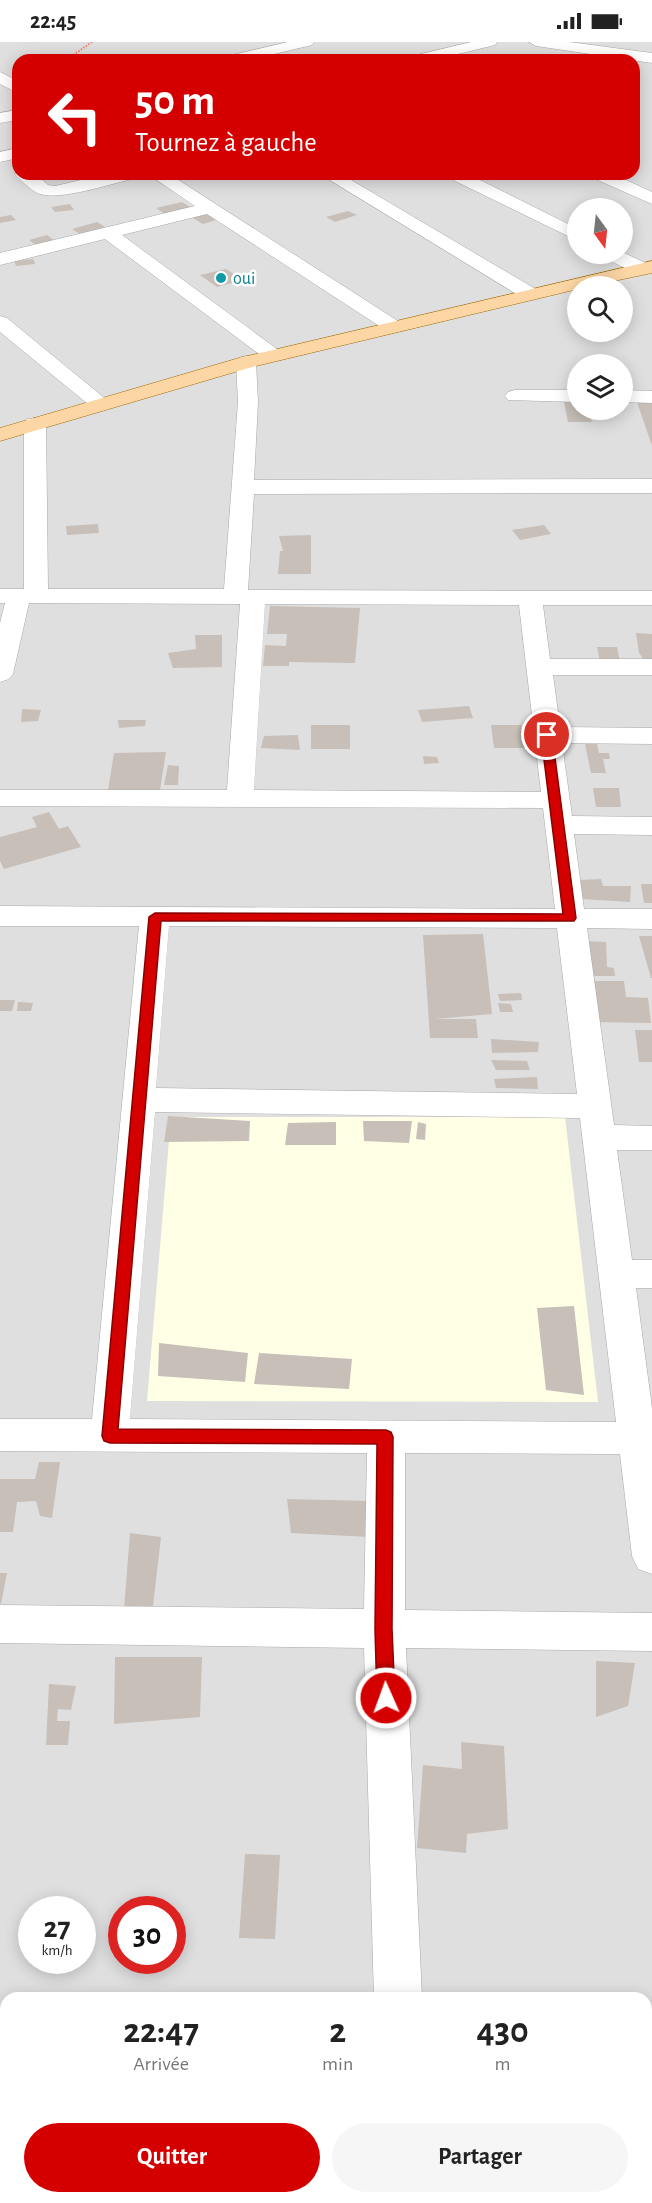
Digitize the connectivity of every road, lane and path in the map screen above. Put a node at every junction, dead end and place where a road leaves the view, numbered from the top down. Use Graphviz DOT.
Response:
graph roads {
  1 [pos="92,42"];
  2 [pos="307,42"];
  3 [pos="490,42"];
  4 [pos="536,42"];
  5 [pos="587,45"];
  6 [pos="262,52"];
  7 [pos="75,54"];
  8 [pos="254,54"];
  9 [pos="266,54"];
  10 [pos="439,54"];
  11 [pos="601,54"];
  12 [pos="632,54"];
  13 [pos="640,175"];
  14 [pos="643,175"];
  15 [pos="32,180"];
  16 [pos="104,180"];
  17 [pos="166,180"];
  18 [pos="339,180"];
  19 [pos="467,180"];
  20 [pos="611,180"];
  21 [pos="652,199"];
  22 [pos="210,208"];
  23 [pos="567,230"];
  24 [pos="108,233"];
  25 [pos="0,259"];
  26 [pos="633,262"];
  27 [pos="648,268"];
  28 [pos="530,294"];
  29 [pos="0,322"];
  30 [pos="394,327"];
  31 [pos="274,356"];
  32 [pos="246,362"];
  33 [pos="515,396"];
  34 [pos="567,396"];
  35 [pos="633,396"];
  36 [pos="652,397"];
  37 [pos="101,405"];
  38 [pos="35,424"];
  39 [pos="0,435"];
  40 [pos="652,486"];
  41 [pos="243,487"];
  42 [pos="18,596"];
  43 [pos="244,597"];
  44 [pos="530,598"];
  45 [pos="652,598"];
  46 [pos="538,667"];
  47 [pos="652,668"];
  48 [pos="0,674"];
  49 [pos="547,735"];
  50 [pos="652,736"];
  51 [pos="0,798"];
  52 [pos="240,799"];
  53 [pos="557,812"];
  54 [pos="652,826"];
  55 [pos="0,916"];
  56 [pos="155,917"];
  57 [pos="570,918"];
  58 [pos="652,919"];
  59 [pos="139,1100"];
  60 [pos="596,1122"];
  61 [pos="652,1138"];
  62 [pos="616,1274"];
  63 [pos="652,1274"];
  64 [pos="0,1435"];
  65 [pos="110,1436"];
  66 [pos="386,1437"];
  67 [pos="645,1438"];
  68 [pos="652,1556"];
  69 [pos="0,1624"];
  70 [pos="384,1629"];
  71 [pos="652,1632"];
  72 [pos="398,1992"];
  1 -- 7 [label="path"];
  2 -- 6 [label="street"];
  3 -- 10 [label="street"];
  4 -- 5 [label="street"];
  5 -- 11 [label="street"];
  5 -- 12 [label="street"];
  6 -- 8 [label="street"];
  6 -- 9 [label="street"];
  13 -- 14 [label="street"];
  15 -- 16 [label="street"];
  17 -- 22 [label="street"];
  18 -- 28 [label="street"];
  19 -- 23 [label="street"];
  20 -- 21 [label="street"];
  22 -- 24 [label="street"];
  22 -- 30 [label="street"];
  24 -- 25 [label="street"];
  24 -- 31 [label="street"];
  26 -- 27 [label="street"];
  27 -- 28 [label="main road"];
  28 -- 30 [label="main road"];
  29 -- 37 [label="street"];
  30 -- 31 [label="main road"];
  31 -- 32 [label="main road"];
  32 -- 37 [label="main road"];
  32 -- 41 [label="street"];
  33 -- 34 [label="street"];
  35 -- 36 [label="street"];
  37 -- 38 [label="main road"];
  38 -- 39 [label="main road"];
  38 -- 42 [label="street"];
  40 -- 41 [label="street"];
  41 -- 43 [label="street"];
  42 -- 43 [label="street"];
  42 -- 48 [label="street"];
  43 -- 44 [label="street"];
  43 -- 52 [label="street"];
  44 -- 45 [label="street"];
  44 -- 46 [label="street"];
  46 -- 47 [label="street"];
  46 -- 49 [label="street"];
  49 -- 50 [label="street"];
  49 -- 53 [label="street"];
  51 -- 52 [label="street"];
  52 -- 53 [label="street"];
  53 -- 54 [label="street"];
  53 -- 57 [label="street"];
  55 -- 56 [label="street"];
  56 -- 57 [label="street"];
  56 -- 59 [label="street"];
  57 -- 58 [label="street"];
  57 -- 60 [label="street"];
  59 -- 60 [label="street"];
  59 -- 65 [label="street"];
  60 -- 61 [label="street"];
  60 -- 62 [label="street"];
  62 -- 63 [label="street"];
  62 -- 67 [label="street"];
  64 -- 65 [label="street"];
  65 -- 66 [label="street"];
  66 -- 67 [label="street"];
  66 -- 70 [label="street"];
  67 -- 68 [label="street"];
  69 -- 70 [label="street"];
  70 -- 71 [label="street"];
  70 -- 72 [label="street"];
}
